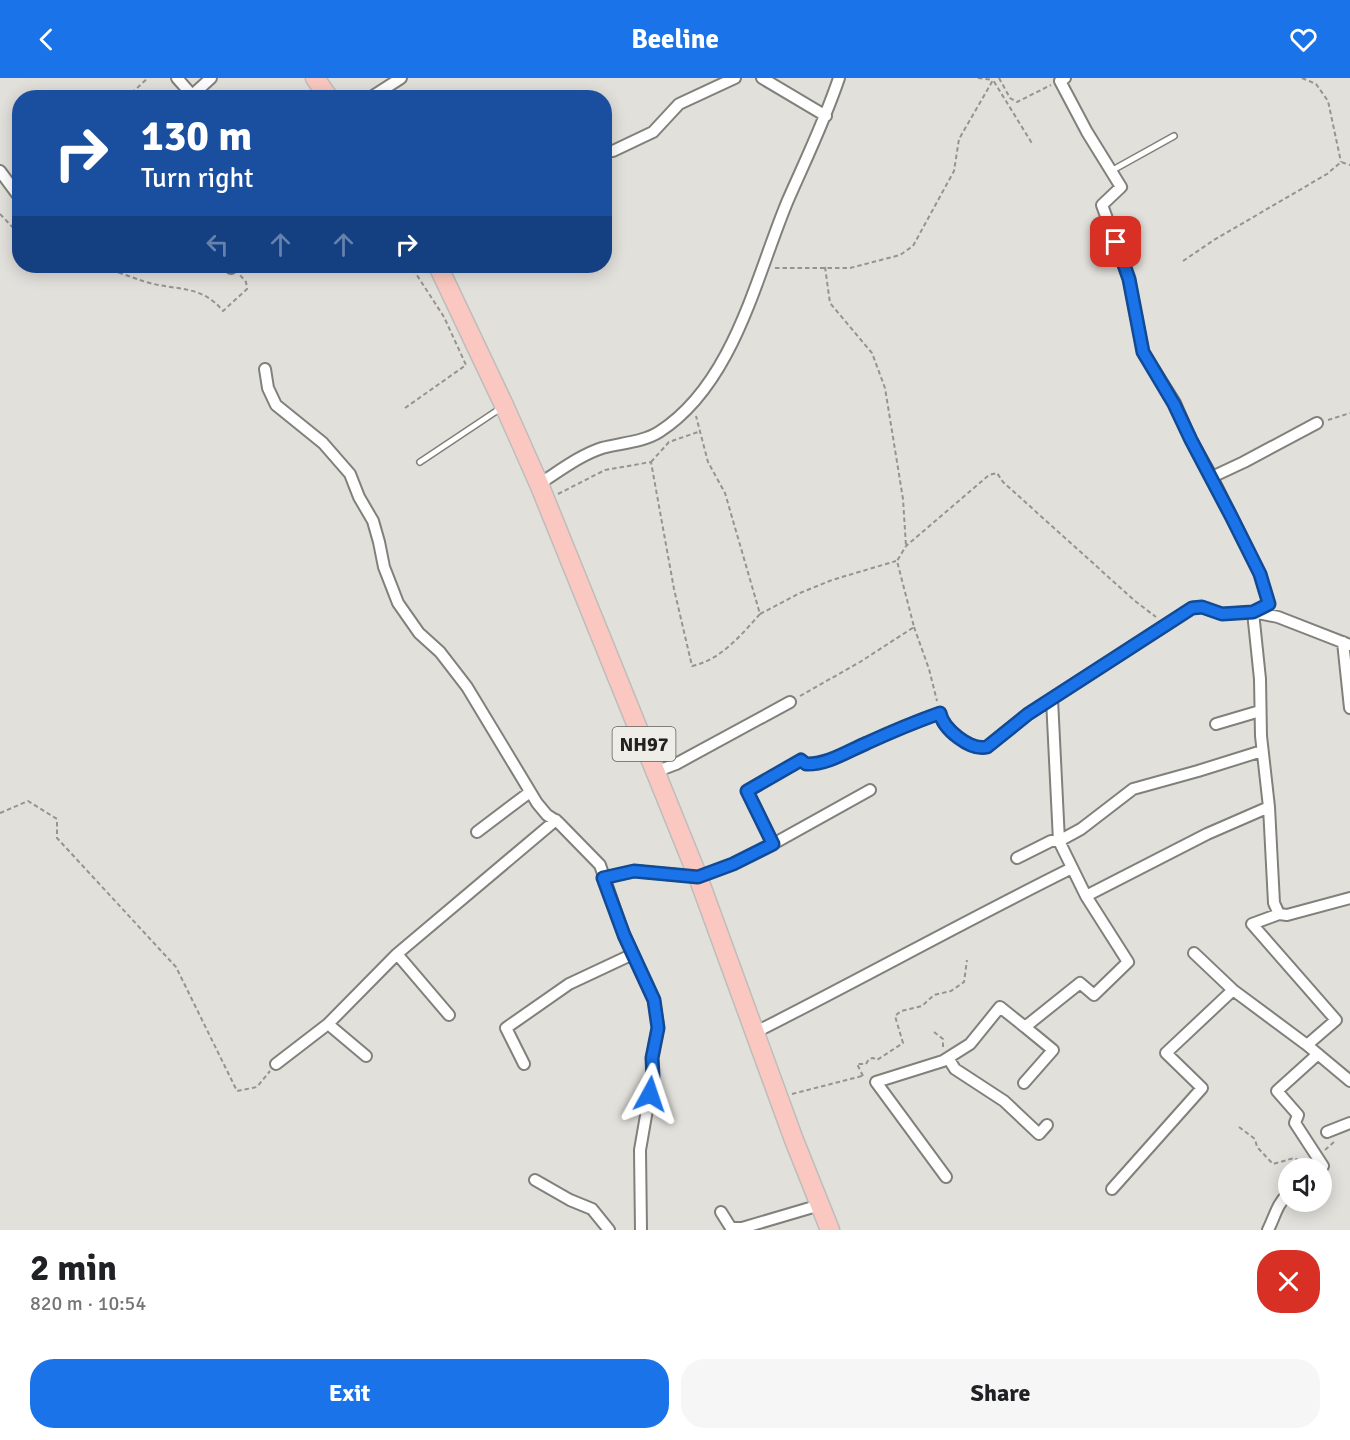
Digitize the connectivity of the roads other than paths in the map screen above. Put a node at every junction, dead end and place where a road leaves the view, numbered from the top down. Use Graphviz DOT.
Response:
graph roads {
  1 [pos="211,78"];
  2 [pos="401,78"];
  3 [pos="735,78"];
  4 [pos="762,78"];
  5 [pos="839,78"];
  6 [pos="1063,79"];
  7 [pos="197,90"];
  8 [pos="382,90"];
  9 [pos="826,116"];
  10 [pos="1174,136"];
  11 [pos="613,151"];
  12 [pos="0,171"];
  13 [pos="1111,171"];
  14 [pos="12,187"];
  15 [pos="441,273"];
  16 [pos="265,369"];
  17 [pos="504,406"];
  18 [pos="1317,423"];
  19 [pos="420,462"];
  20 [pos="1212,477"];
  21 [pos="542,492"];
  22 [pos="1253,612"];
  23 [pos="1346,643"];
  24 [pos="1052,699"];
  25 [pos="790,702"];
  26 [pos="1350,708"];
  27 [pos="1260,711"];
  28 [pos="1216,724"];
  29 [pos="1263,751"];
  30 [pos="655,772"];
  31 [pos="870,790"];
  32 [pos="530,792"];
  33 [pos="1269,807"];
  34 [pos="556,820"];
  35 [pos="477,832"];
  36 [pos="1059,841"];
  37 [pos="773,844"];
  38 [pos="1017,858"];
  39 [pos="1072,868"];
  40 [pos="698,877"];
  41 [pos="603,878"];
  42 [pos="1086,896"];
  43 [pos="1350,898"];
  44 [pos="1279,914"];
  45 [pos="1194,953"];
  46 [pos="397,954"];
  47 [pos="633,954"];
  48 [pos="1233,990"];
  49 [pos="449,1015"];
  50 [pos="328,1024"];
  51 [pos="1025,1026"];
  52 [pos="754,1033"];
  53 [pos="1307,1045"];
  54 [pos="1318,1054"];
  55 [pos="366,1056"];
  56 [pos="948,1058"];
  57 [pos="276,1064"];
  58 [pos="524,1064"];
  59 [pos="1350,1081"];
  60 [pos="1024,1083"];
  61 [pos="1350,1123"];
  62 [pos="1047,1125"];
  63 [pos="1332,1136"];
  64 [pos="1318,1158"];
  65 [pos="946,1177"];
  66 [pos="535,1180"];
  67 [pos="1112,1189"];
  68 [pos="820,1205"];
  69 [pos="1278,1208"];
  70 [pos="721,1212"];
  71 [pos="609,1230"];
  72 [pos="641,1230"];
  73 [pos="830,1230"];
  74 [pos="1268,1230"];
  1 -- 7 [label="street"];
  2 -- 8 [label="street"];
  3 -- 11 [label="street"];
  4 -- 9 [label="street"];
  5 -- 9 [label="street"];
  6 -- 13 [label="street"];
  9 -- 21 [label="street"];
  10 -- 13 [label="lane"];
  12 -- 14 [label="street"];
  13 -- 20 [label="street"];
  15 -- 17 [label="highway, NH97"];
  16 -- 32 [label="street"];
  17 -- 19 [label="lane"];
  17 -- 21 [label="highway, NH97"];
  18 -- 20 [label="street"];
  20 -- 22 [label="street"];
  21 -- 30 [label="highway, NH97"];
  22 -- 23 [label="street"];
  22 -- 24 [label="street"];
  22 -- 27 [label="street"];
  23 -- 26 [label="street"];
  24 -- 36 [label="street"];
  24 -- 37 [label="street"];
  25 -- 30 [label="street"];
  27 -- 28 [label="street"];
  27 -- 29 [label="street"];
  29 -- 33 [label="street"];
  29 -- 36 [label="street"];
  30 -- 40 [label="highway, NH97"];
  31 -- 37 [label="street"];
  32 -- 34 [label="street"];
  32 -- 35 [label="street"];
  33 -- 42 [label="street"];
  33 -- 44 [label="street"];
  34 -- 41 [label="street"];
  34 -- 46 [label="street"];
  36 -- 38 [label="street"];
  36 -- 39 [label="street"];
  37 -- 40 [label="street"];
  39 -- 42 [label="street"];
  39 -- 52 [label="street"];
  40 -- 41 [label="street"];
  40 -- 52 [label="highway, NH97"];
  41 -- 47 [label="street"];
  42 -- 51 [label="street"];
  43 -- 44 [label="street"];
  44 -- 53 [label="street"];
  45 -- 48 [label="street"];
  46 -- 49 [label="street"];
  46 -- 50 [label="street"];
  47 -- 58 [label="street"];
  47 -- 72 [label="street"];
  48 -- 53 [label="street"];
  48 -- 67 [label="street"];
  50 -- 55 [label="street"];
  50 -- 57 [label="street"];
  51 -- 56 [label="street"];
  51 -- 60 [label="street"];
  52 -- 68 [label="highway, NH97"];
  53 -- 54 [label="street"];
  54 -- 59 [label="street"];
  54 -- 64 [label="street"];
  56 -- 62 [label="street"];
  56 -- 65 [label="street"];
  61 -- 63 [label="street"];
  66 -- 71 [label="street"];
  68 -- 70 [label="street"];
  68 -- 73 [label="highway, NH97"];
  69 -- 74 [label="street"];
}
